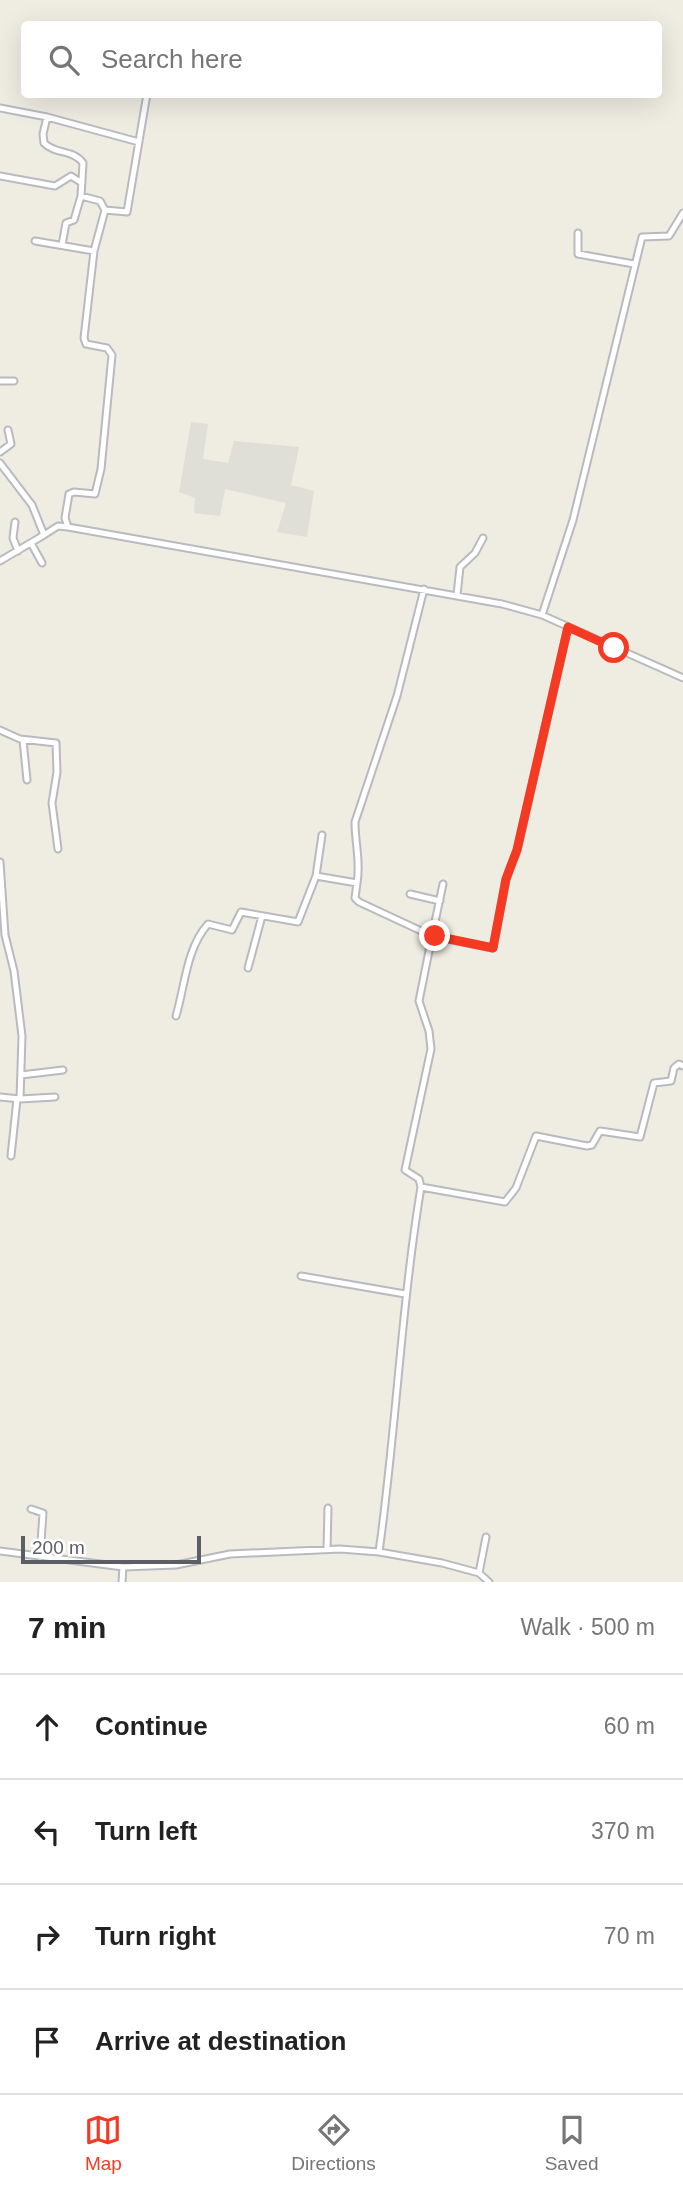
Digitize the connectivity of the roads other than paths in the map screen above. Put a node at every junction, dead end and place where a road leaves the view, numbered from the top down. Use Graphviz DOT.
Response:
graph roads {
  1 [pos="146,98"];
  2 [pos="0,108"];
  3 [pos="47,117"];
  4 [pos="139,142"];
  5 [pos="0,176"];
  6 [pos="82,183"];
  7 [pos="81,196"];
  8 [pos="105,210"];
  9 [pos="683,213"];
  10 [pos="578,233"];
  11 [pos="35,241"];
  12 [pos="62,246"];
  13 [pos="94,251"];
  14 [pos="634,264"];
  15 [pos="0,381"];
  16 [pos="14,381"];
  17 [pos="8,430"];
  18 [pos="0,452"];
  19 [pos="0,463"];
  20 [pos="15,522"];
  21 [pos="68,527"];
  22 [pos="44,535"];
  23 [pos="483,538"];
  24 [pos="31,543"];
  25 [pos="18,551"];
  26 [pos="0,561"];
  27 [pos="42,563"];
  28 [pos="424,589"];
  29 [pos="457,595"];
  30 [pos="542,615"];
  31 [pos="568,627"];
  32 [pos="683,678"];
  33 [pos="0,730"];
  34 [pos="23,740"];
  35 [pos="27,780"];
  36 [pos="322,835"];
  37 [pos="58,849"];
  38 [pos="0,862"];
  39 [pos="316,876"];
  40 [pos="357,883"];
  41 [pos="443,884"];
  42 [pos="410,894"];
  43 [pos="440,901"];
  44 [pos="262,916"];
  45 [pos="432,936"];
  46 [pos="248,968"];
  47 [pos="176,1016"];
  48 [pos="683,1066"];
  49 [pos="63,1070"];
  50 [pos="21,1075"];
  51 [pos="0,1097"];
  52 [pos="55,1097"];
  53 [pos="19,1099"];
  54 [pos="10,1156"];
  55 [pos="421,1187"];
  56 [pos="301,1276"];
  57 [pos="405,1294"];
  58 [pos="328,1508"];
  59 [pos="31,1509"];
  60 [pos="486,1537"];
  61 [pos="327,1549"];
  62 [pos="0,1551"];
  63 [pos="379,1552"];
  64 [pos="40,1557"];
  65 [pos="124,1567"];
  66 [pos="479,1573"];
  67 [pos="122,1582"];
  68 [pos="489,1582"];
  1 -- 4 [label="street"];
  2 -- 3 [label="street"];
  3 -- 4 [label="street"];
  3 -- 6 [label="street"];
  4 -- 8 [label="street"];
  5 -- 6 [label="street"];
  6 -- 7 [label="street"];
  7 -- 8 [label="street"];
  7 -- 12 [label="street"];
  8 -- 13 [label="street"];
  9 -- 14 [label="street"];
  10 -- 14 [label="street"];
  11 -- 12 [label="street"];
  12 -- 13 [label="street"];
  13 -- 21 [label="street"];
  14 -- 30 [label="street"];
  15 -- 16 [label="street"];
  17 -- 18 [label="street"];
  19 -- 22 [label="street"];
  20 -- 25 [label="street"];
  21 -- 22 [label="street"];
  21 -- 28 [label="street"];
  22 -- 24 [label="street"];
  23 -- 29 [label="street"];
  24 -- 25 [label="street"];
  24 -- 27 [label="street"];
  25 -- 26 [label="street"];
  28 -- 29 [label="street"];
  28 -- 40 [label="street"];
  29 -- 30 [label="street"];
  30 -- 31 [label="street"];
  31 -- 32 [label="street"];
  31 -- 45 [label="street"];
  33 -- 34 [label="street"];
  34 -- 35 [label="street"];
  34 -- 37 [label="street"];
  36 -- 39 [label="street"];
  38 -- 50 [label="street"];
  39 -- 40 [label="street"];
  39 -- 44 [label="street"];
  40 -- 45 [label="street"];
  41 -- 43 [label="street"];
  42 -- 43 [label="street"];
  43 -- 45 [label="street"];
  44 -- 46 [label="street"];
  44 -- 47 [label="street"];
  45 -- 55 [label="street"];
  48 -- 55 [label="street"];
  49 -- 50 [label="street"];
  50 -- 53 [label="street"];
  51 -- 53 [label="street"];
  52 -- 53 [label="street"];
  53 -- 54 [label="street"];
  55 -- 57 [label="street"];
  56 -- 57 [label="street"];
  57 -- 63 [label="street"];
  58 -- 61 [label="street"];
  59 -- 64 [label="street"];
  60 -- 66 [label="street"];
  61 -- 63 [label="street"];
  61 -- 65 [label="street"];
  62 -- 64 [label="street"];
  63 -- 66 [label="street"];
  64 -- 65 [label="street"];
  65 -- 67 [label="street"];
  66 -- 68 [label="street"];
}
